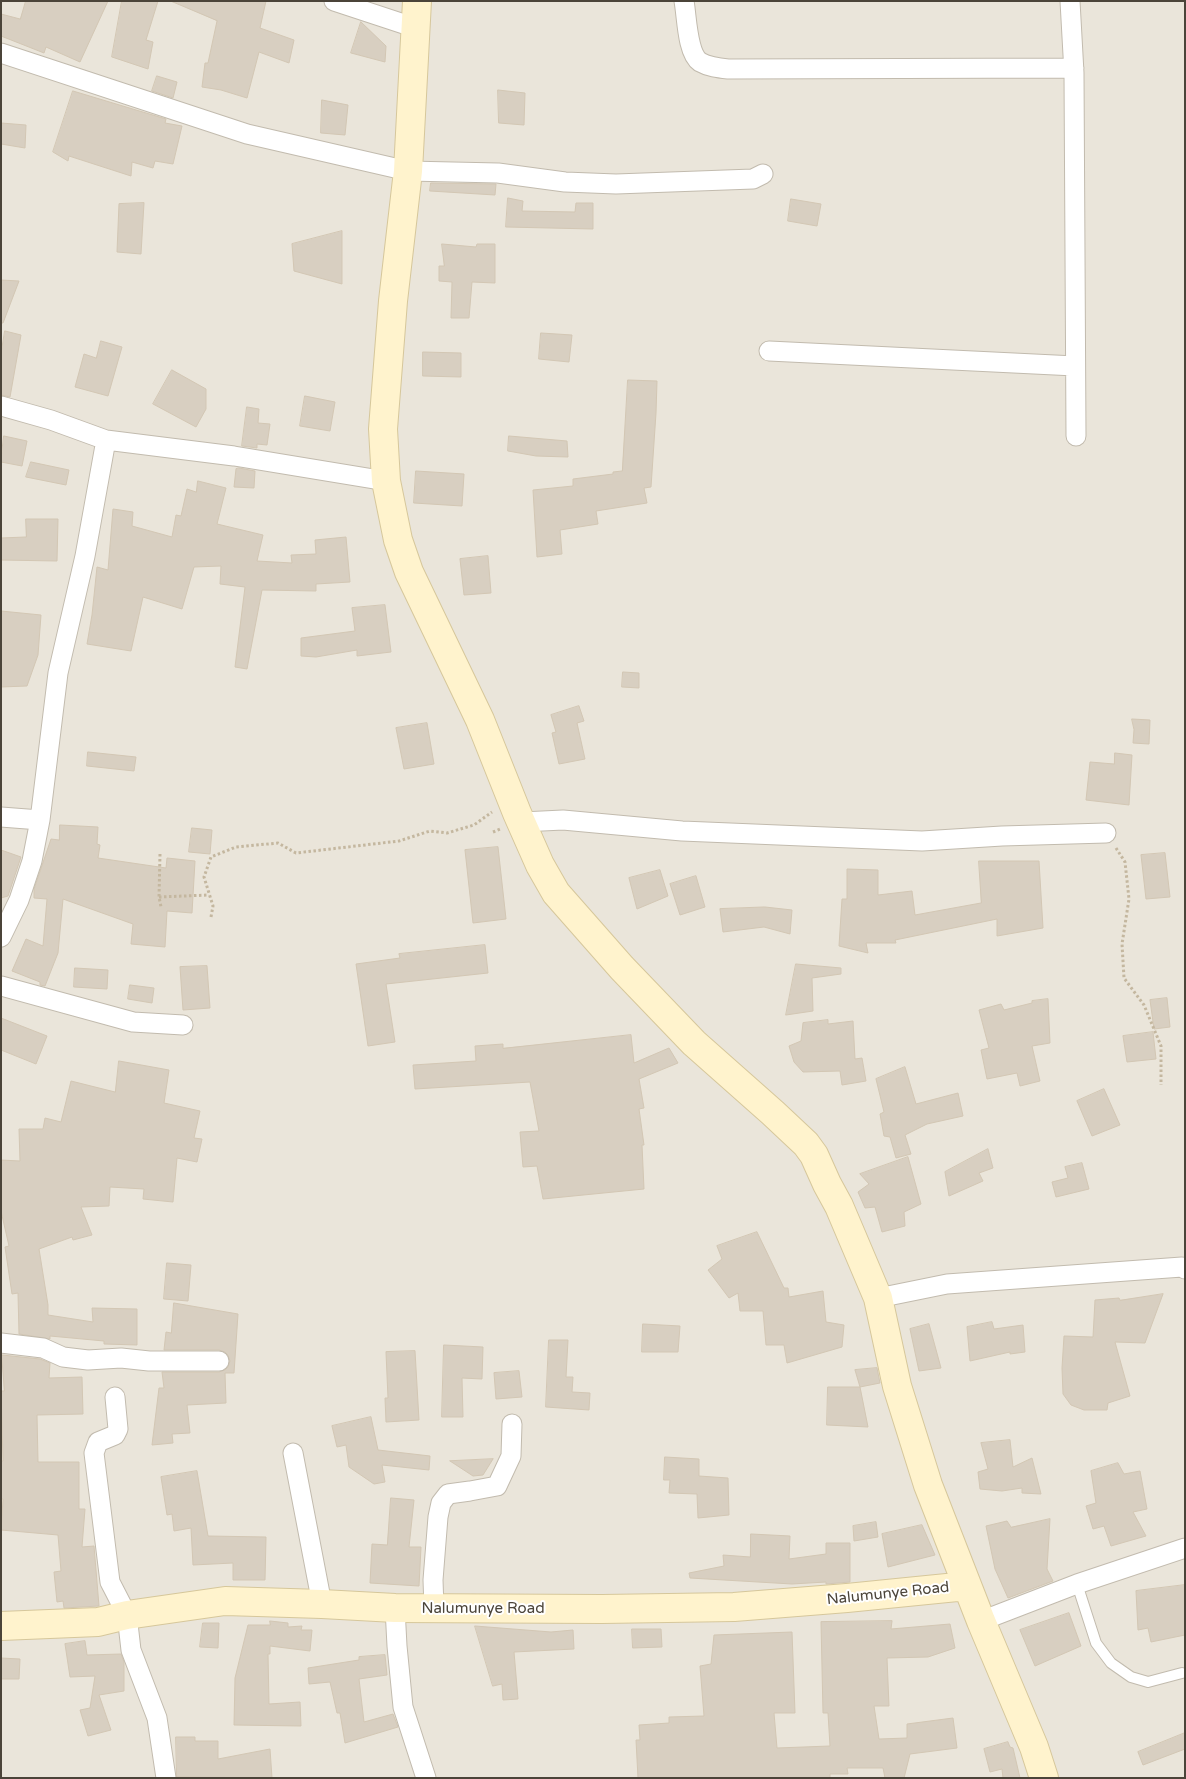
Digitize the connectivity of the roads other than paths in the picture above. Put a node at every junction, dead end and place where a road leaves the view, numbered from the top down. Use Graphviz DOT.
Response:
graph roads {
  1 [pos="334,1"];
  2 [pos="417,1"];
  3 [pos="684,1"];
  4 [pos="1070,1"];
  5 [pos="416,28"];
  6 [pos="1,53"];
  7 [pos="1074,68"];
  8 [pos="408,171"];
  9 [pos="763,174"];
  10 [pos="769,351"];
  11 [pos="1075,366"];
  12 [pos="1,406"];
  13 [pos="1076,436"];
  14 [pos="106,440"];
  15 [pos="386,481"];
  16 [pos="518,814"];
  17 [pos="1,817"];
  18 [pos="40,820"];
  19 [pos="1106,833"];
  20 [pos="1,937"];
  21 [pos="1,986"];
  22 [pos="183,1025"];
  23 [pos="1185,1269"];
  24 [pos="878,1298"];
  25 [pos="1,1343"];
  26 [pos="219,1361"];
  27 [pos="115,1397"];
  28 [pos="512,1424"];
  29 [pos="293,1453"];
  30 [pos="1185,1548"];
  31 [pos="1077,1584"];
  32 [pos="967,1586"];
  33 [pos="322,1604"];
  34 [pos="395,1608"];
  35 [pos="434,1608"];
  36 [pos="127,1615"];
  37 [pos="981,1621"];
  38 [pos="1,1626"];
  39 [pos="1182,1674"];
  40 [pos="166,1778"];
  41 [pos="426,1778"];
  42 [pos="1044,1778"];
  1 -- 5 [label="street"];
  2 -- 5 [label="street"];
  3 -- 7 [label="street"];
  4 -- 7 [label="street"];
  5 -- 8 [label="street"];
  6 -- 8 [label="street"];
  7 -- 11 [label="street"];
  8 -- 9 [label="street"];
  8 -- 15 [label="street"];
  10 -- 11 [label="street"];
  11 -- 13 [label="street"];
  12 -- 14 [label="street"];
  14 -- 15 [label="street"];
  14 -- 18 [label="street"];
  15 -- 16 [label="street"];
  16 -- 19 [label="street"];
  16 -- 24 [label="street"];
  17 -- 18 [label="street"];
  18 -- 20 [label="street"];
  21 -- 22 [label="street"];
  23 -- 24 [label="street"];
  24 -- 32 [label="street"];
  25 -- 26 [label="street"];
  27 -- 36 [label="street"];
  28 -- 35 [label="street"];
  29 -- 33 [label="street"];
  30 -- 31 [label="street"];
  31 -- 37 [label="street"];
  31 -- 39 [label="lane"];
  32 -- 35 [label="street, Nalumunye Road"];
  32 -- 37 [label="street"];
  33 -- 34 [label="street, Nalumunye Road"];
  33 -- 36 [label="street, Nalumunye Road"];
  34 -- 35 [label="street, Nalumunye Road"];
  34 -- 41 [label="street"];
  36 -- 38 [label="street, Nalumunye Road"];
  36 -- 40 [label="street"];
  37 -- 42 [label="street"];
}
